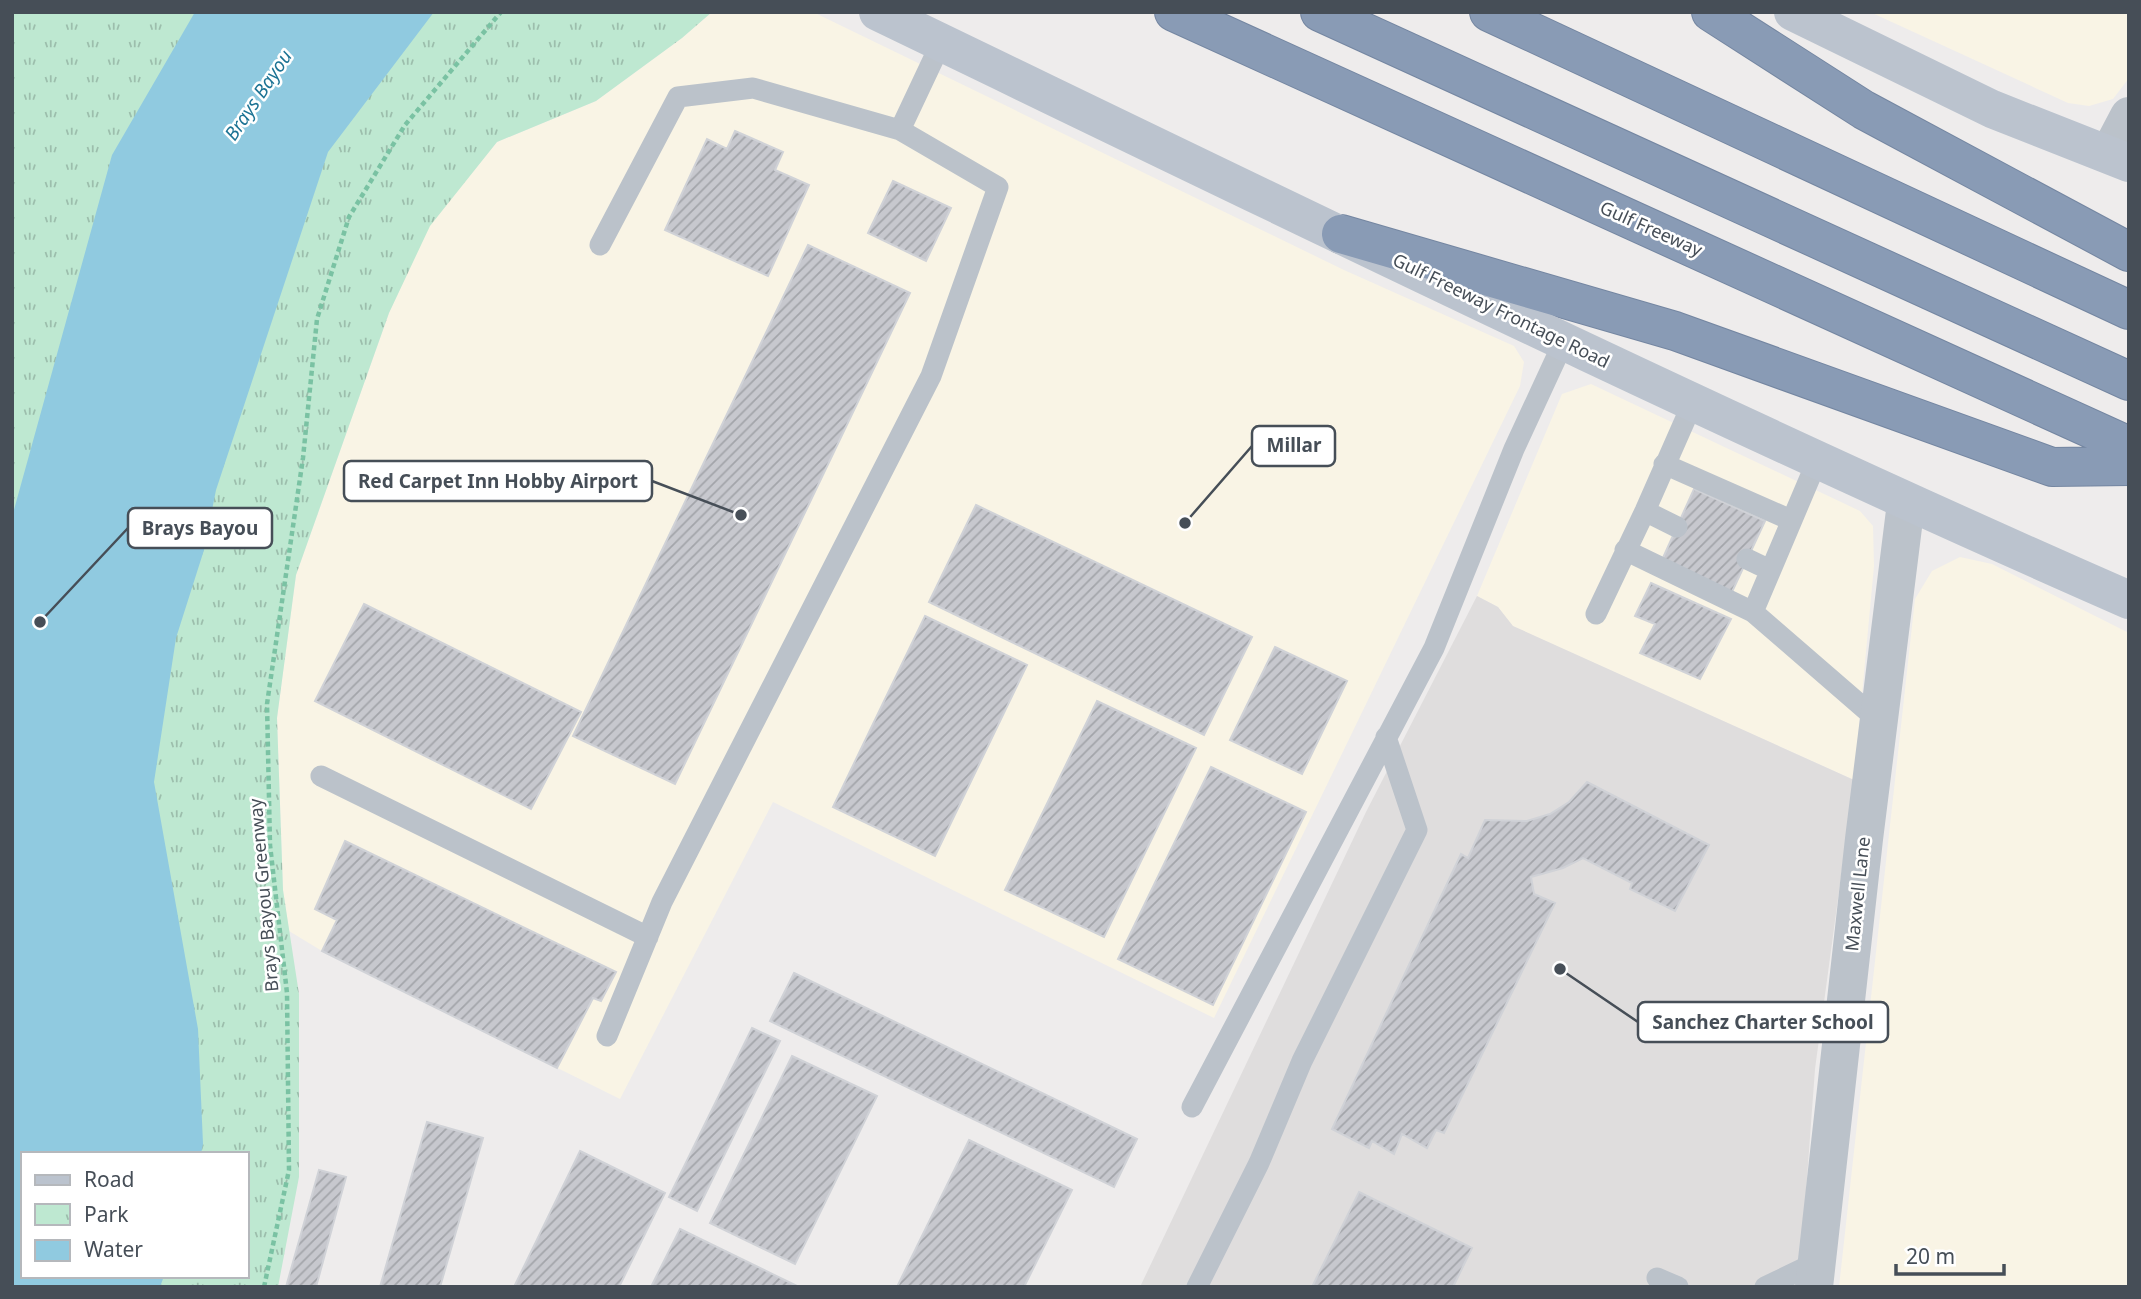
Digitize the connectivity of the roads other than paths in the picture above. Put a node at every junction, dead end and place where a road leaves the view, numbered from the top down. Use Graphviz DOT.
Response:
graph roads {
  1 [pos="878,12"];
  2 [pos="1174,12"];
  3 [pos="1320,12"];
  4 [pos="1489,12"];
  5 [pos="1711,12"];
  6 [pos="1793,12"];
  7 [pos="941,43"];
  8 [pos="2129,116"];
  9 [pos="900,130"];
  10 [pos="2119,158"];
  11 [pos="1341,234"];
  12 [pos="600,245"];
  13 [pos="2129,252"];
  14 [pos="2129,310"];
  15 [pos="1564,341"];
  16 [pos="2129,381"];
  17 [pos="1693,402"];
  18 [pos="2129,446"];
  19 [pos="1817,461"];
  20 [pos="1664,464"];
  21 [pos="2129,466"];
  22 [pos="1906,503"];
  23 [pos="1645,512"];
  24 [pos="1791,520"];
  25 [pos="1677,527"];
  26 [pos="1625,550"];
  27 [pos="1747,559"];
  28 [pos="1770,570"];
  29 [pos="2129,600"];
  30 [pos="1753,612"];
  31 [pos="1596,614"];
  32 [pos="1880,722"];
  33 [pos="1387,737"];
  34 [pos="321,776"];
  35 [pos="648,937"];
  36 [pos="607,1036"];
  37 [pos="1192,1107"];
  38 [pos="1816,1275"];
  39 [pos="1657,1278"];
  40 [pos="1197,1287"];
  41 [pos="1678,1287"];
  42 [pos="1765,1287"];
  1 -- 7 [label="main road, Gulf Freeway Frontage Road"];
  2 -- 18 [label="highway, Gulf Freeway"];
  3 -- 16 [label="highway"];
  4 -- 14 [label="highway"];
  5 -- 13 [label="highway"];
  6 -- 10 [label="main road"];
  7 -- 9 [label="lane"];
  7 -- 11 [label="main road, Gulf Freeway Frontage Road"];
  8 -- 10 [label="street"];
  9 -- 12 [label="lane"];
  9 -- 35 [label="lane"];
  11 -- 15 [label="main road, Gulf Freeway Frontage Road"];
  11 -- 21 [label="highway"];
  15 -- 17 [label="main road, Gulf Freeway Frontage Road"];
  15 -- 33 [label="lane"];
  17 -- 19 [label="main road, Gulf Freeway Frontage Road"];
  17 -- 20 [label="lane"];
  19 -- 22 [label="main road, Gulf Freeway Frontage Road"];
  19 -- 24 [label="lane"];
  20 -- 23 [label="lane"];
  20 -- 24 [label="lane"];
  22 -- 29 [label="main road, Gulf Freeway Frontage Road"];
  22 -- 32 [label="street, Maxwell Lane"];
  23 -- 25 [label="lane"];
  23 -- 26 [label="lane"];
  24 -- 28 [label="lane"];
  26 -- 30 [label="lane"];
  26 -- 31 [label="lane"];
  27 -- 28 [label="lane"];
  28 -- 30 [label="lane"];
  30 -- 32 [label="lane"];
  32 -- 38 [label="street, Maxwell Lane"];
  33 -- 37 [label="lane"];
  33 -- 40 [label="lane"];
  34 -- 35 [label="lane"];
  35 -- 36 [label="lane"];
  38 -- 42 [label="lane"];
  39 -- 41 [label="lane"];
}
